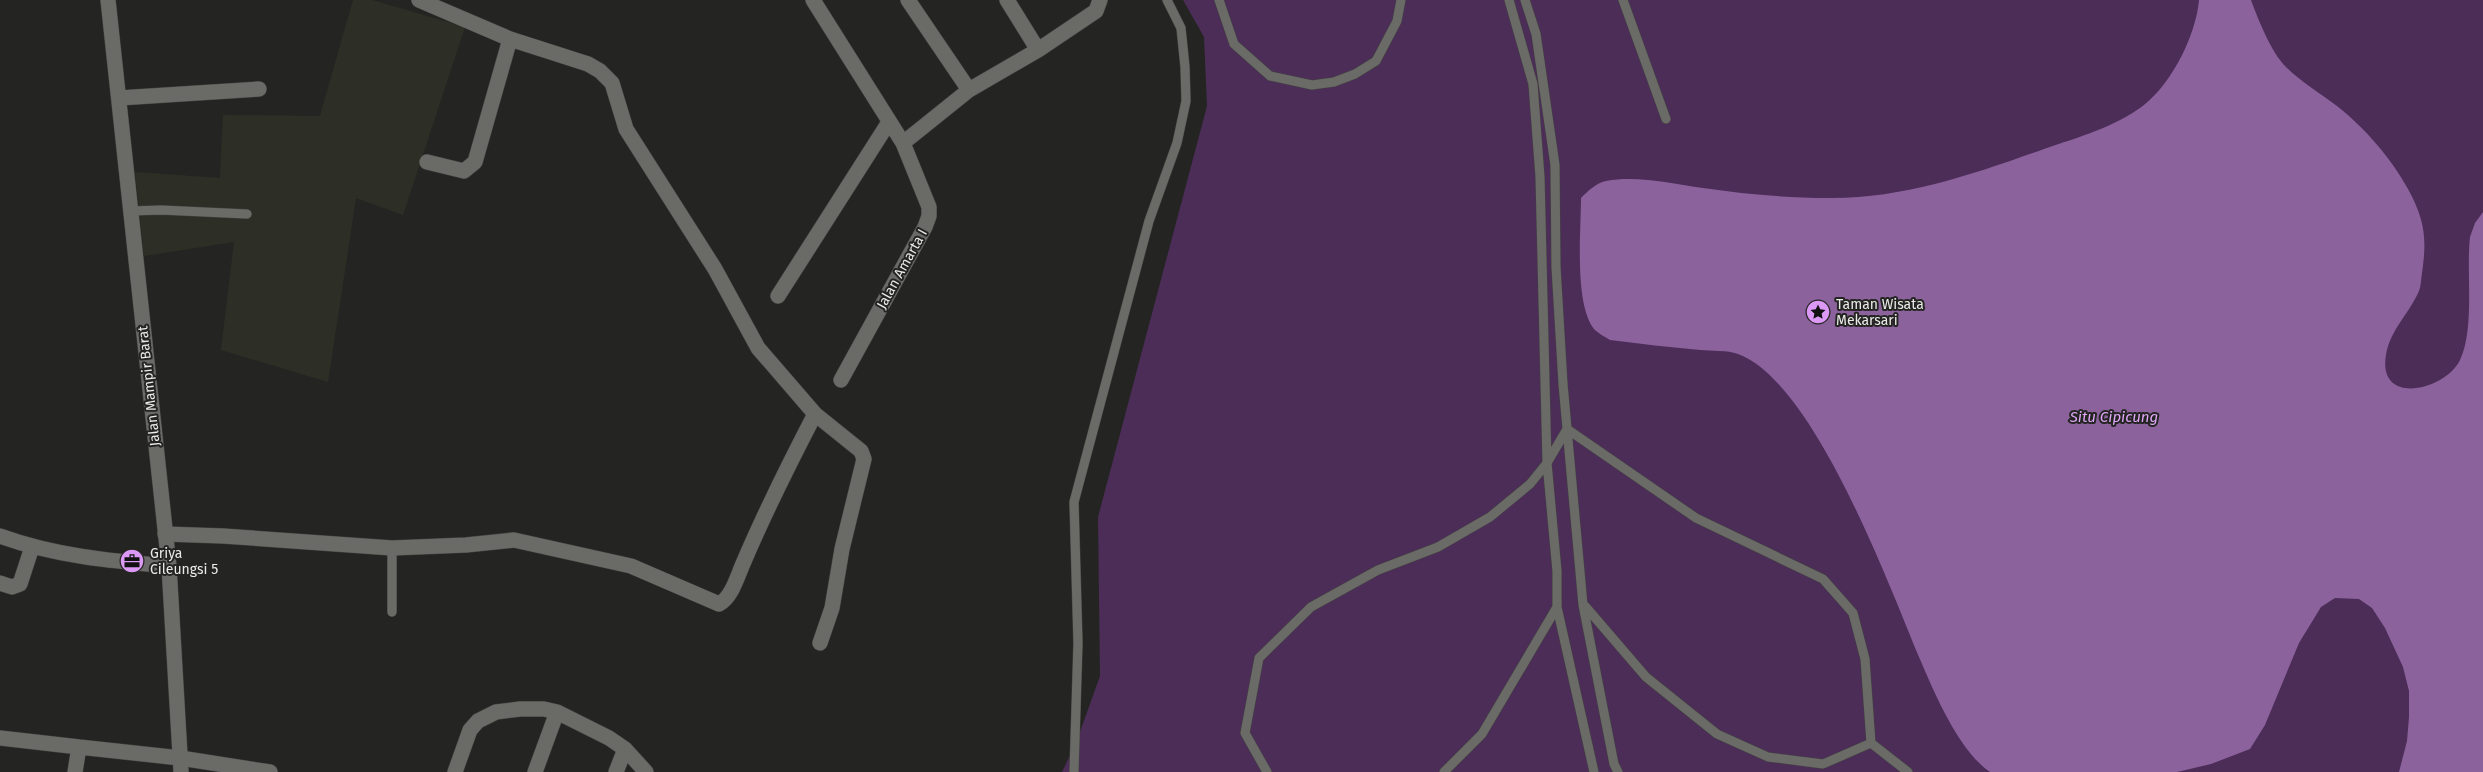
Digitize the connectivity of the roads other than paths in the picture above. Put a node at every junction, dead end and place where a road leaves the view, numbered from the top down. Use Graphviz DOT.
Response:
graph roads {
  1 [pos="108,0"];
  2 [pos="419,0"];
  3 [pos="813,0"];
  4 [pos="908,0"];
  5 [pos="1007,0"];
  6 [pos="1100,0"];
  7 [pos="1167,0"];
  8 [pos="1219,0"];
  9 [pos="1401,0"];
  10 [pos="1509,0"];
  11 [pos="1525,0"];
  12 [pos="1623,0"];
  13 [pos="510,39"];
  14 [pos="1038,50"];
  15 [pos="259,89"];
  16 [pos="969,90"];
  17 [pos="119,98"];
  18 [pos="1666,119"];
  19 [pos="889,122"];
  20 [pos="903,143"];
  21 [pos="427,162"];
  22 [pos="131,211"];
  23 [pos="247,214"];
  24 [pos="778,296"];
  25 [pos="841,380"];
  26 [pos="815,414"];
  27 [pos="1567,429"];
  28 [pos="1547,463"];
  29 [pos="165,534"];
  30 [pos="0,536"];
  31 [pos="32,548"];
  32 [pos="392,548"];
  33 [pos="169,566"];
  34 [pos="0,583"];
  35 [pos="1583,604"];
  36 [pos="1557,607"];
  37 [pos="392,612"];
  38 [pos="820,644"];
  39 [pos="557,712"];
  40 [pos="0,738"];
  41 [pos="1871,744"];
  42 [pos="79,747"];
  43 [pos="625,749"];
  44 [pos="180,765"];
  45 [pos="75,772"];
  46 [pos="270,772"];
  47 [pos="455,772"];
  48 [pos="535,772"];
  49 [pos="616,772"];
  50 [pos="646,772"];
  51 [pos="1074,772"];
  52 [pos="1267,772"];
  53 [pos="1444,772"];
  54 [pos="1594,772"];
  55 [pos="1618,772"];
  56 [pos="1908,772"];
  1 -- 17 [label="street, Jalan Mampir Barat"];
  2 -- 13 [label="street"];
  3 -- 19 [label="street, Jalan Amarta I"];
  4 -- 16 [label="street"];
  5 -- 14 [label="street"];
  6 -- 14 [label="street"];
  7 -- 51 [label="lane"];
  8 -- 9 [label="lane"];
  10 -- 28 [label="lane"];
  11 -- 27 [label="lane"];
  12 -- 18 [label="lane"];
  13 -- 21 [label="street"];
  13 -- 26 [label="street"];
  14 -- 16 [label="street"];
  15 -- 17 [label="street"];
  16 -- 20 [label="street"];
  17 -- 22 [label="street, Jalan Mampir Barat"];
  19 -- 20 [label="street, Jalan Amarta I"];
  19 -- 24 [label="street"];
  20 -- 25 [label="street, Jalan Amarta I"];
  22 -- 23 [label="lane"];
  22 -- 29 [label="street, Jalan Mampir Barat"];
  26 -- 32 [label="street"];
  26 -- 38 [label="street"];
  27 -- 28 [label="lane"];
  27 -- 35 [label="lane"];
  27 -- 41 [label="lane"];
  28 -- 36 [label="lane"];
  28 -- 52 [label="lane"];
  29 -- 32 [label="street"];
  29 -- 33 [label="street, Jalan Mampir Barat"];
  30 -- 31 [label="street"];
  31 -- 33 [label="street"];
  31 -- 34 [label="street"];
  32 -- 37 [label="lane"];
  33 -- 44 [label="street, Jalan Mampir Barat"];
  35 -- 41 [label="lane"];
  35 -- 55 [label="lane"];
  36 -- 53 [label="lane"];
  36 -- 54 [label="lane"];
  39 -- 43 [label="street"];
  39 -- 47 [label="street"];
  39 -- 48 [label="street"];
  40 -- 42 [label="street"];
  41 -- 56 [label="lane"];
  42 -- 44 [label="street"];
  42 -- 45 [label="street"];
  43 -- 49 [label="street"];
  43 -- 50 [label="street"];
  44 -- 46 [label="street"];
}
